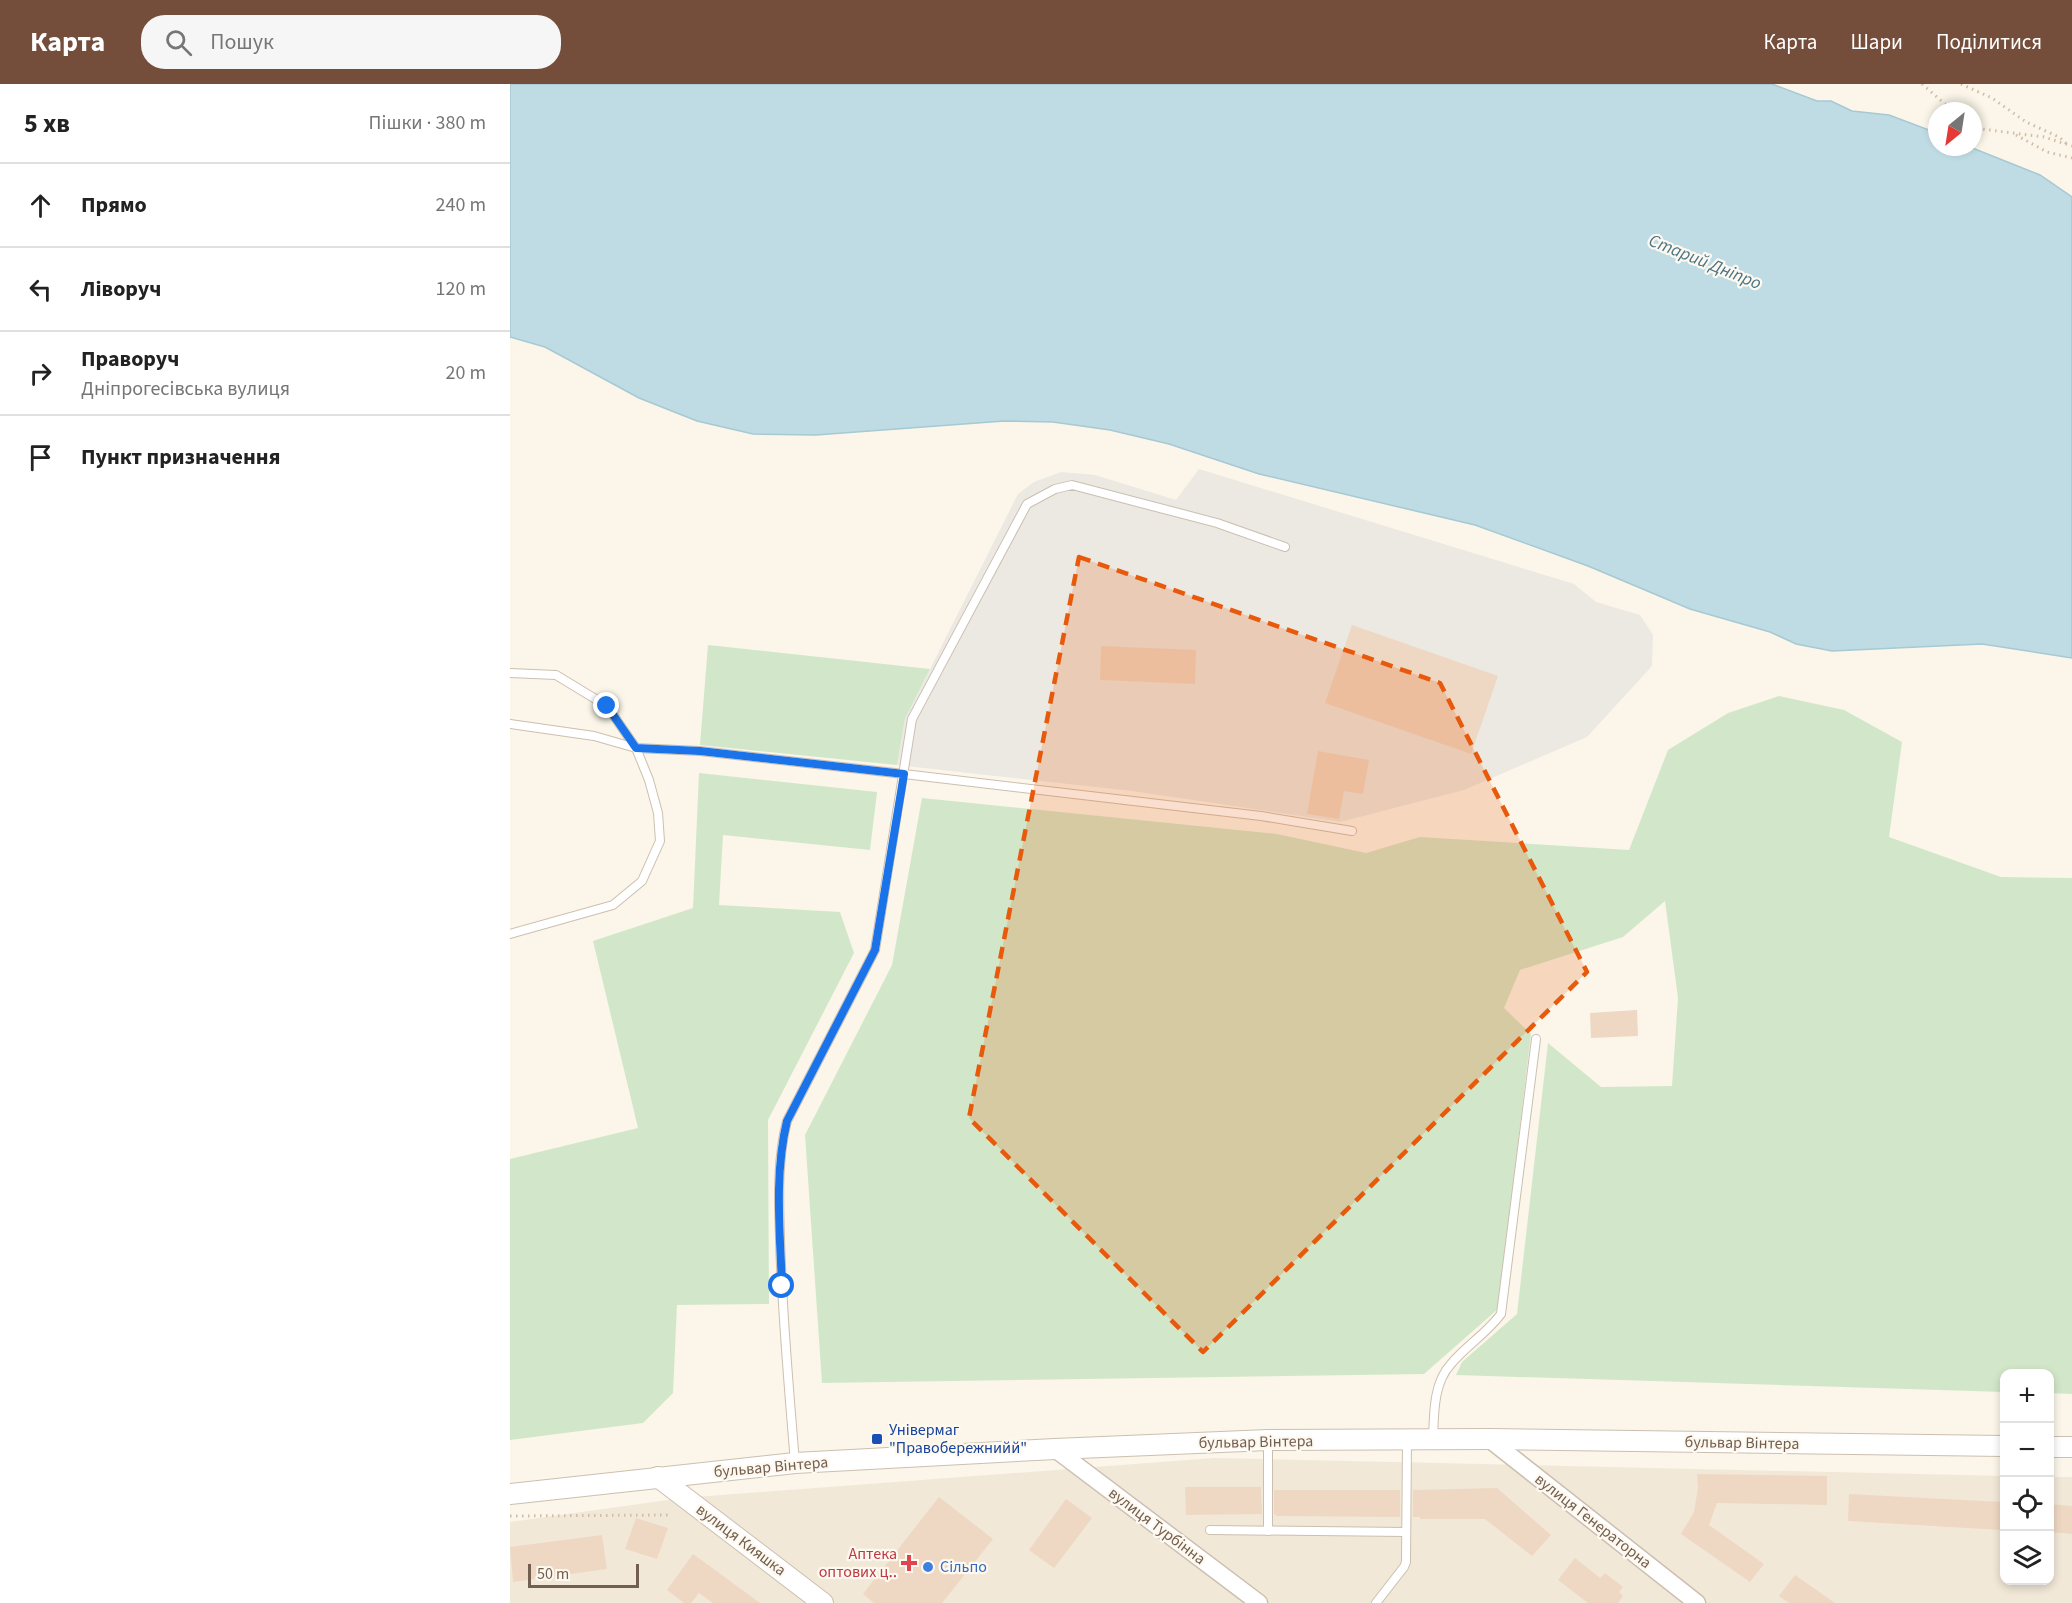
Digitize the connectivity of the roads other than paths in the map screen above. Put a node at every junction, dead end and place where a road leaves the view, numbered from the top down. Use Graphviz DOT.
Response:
graph roads {
  1 [pos="1285,547"];
  2 [pos="510,673"];
  3 [pos="510,724"];
  4 [pos="636,748"];
  5 [pos="904,774"];
  6 [pos="1352,831"];
  7 [pos="510,934"];
  8 [pos="1536,1039"];
  9 [pos="1489,1439"];
  10 [pos="1268,1440"];
  11 [pos="1407,1441"];
  12 [pos="1432,1441"];
  13 [pos="2000,1446"];
  14 [pos="2054,1447"];
  15 [pos="2072,1447"];
  16 [pos="1055,1449"];
  17 [pos="795,1463"];
  18 [pos="658,1477"];
  19 [pos="510,1494"];
  20 [pos="1210,1530"];
  21 [pos="1268,1531"];
  22 [pos="1406,1532"];
  23 [pos="823,1603"];
  24 [pos="1259,1603"];
  25 [pos="1376,1603"];
  26 [pos="1697,1603"];
  1 -- 5 [label="lane"];
  2 -- 4 [label="lane"];
  3 -- 4 [label="lane"];
  4 -- 5 [label="lane"];
  4 -- 7 [label="lane"];
  5 -- 6 [label="lane"];
  5 -- 17 [label="lane"];
  8 -- 12 [label="lane"];
  9 -- 12 [label="street, бульвар Вінтера"];
  9 -- 13 [label="street, бульвар Вінтера"];
  9 -- 26 [label="street, вулиця Генераторна"];
  10 -- 11 [label="street, бульвар Вінтера"];
  10 -- 16 [label="street, бульвар Вінтера"];
  10 -- 21 [label="lane"];
  11 -- 12 [label="street, бульвар Вінтера"];
  11 -- 22 [label="lane"];
  14 -- 15 [label="street"];
  16 -- 17 [label="street, бульвар Вінтера"];
  16 -- 24 [label="street, вулиця Турбінна"];
  17 -- 18 [label="street, бульвар Вінтера"];
  18 -- 19 [label="street, бульвар Вінтера"];
  18 -- 23 [label="street, вулиця Кияшка"];
  20 -- 21 [label="lane"];
  21 -- 22 [label="lane"];
  22 -- 25 [label="lane"];
}
